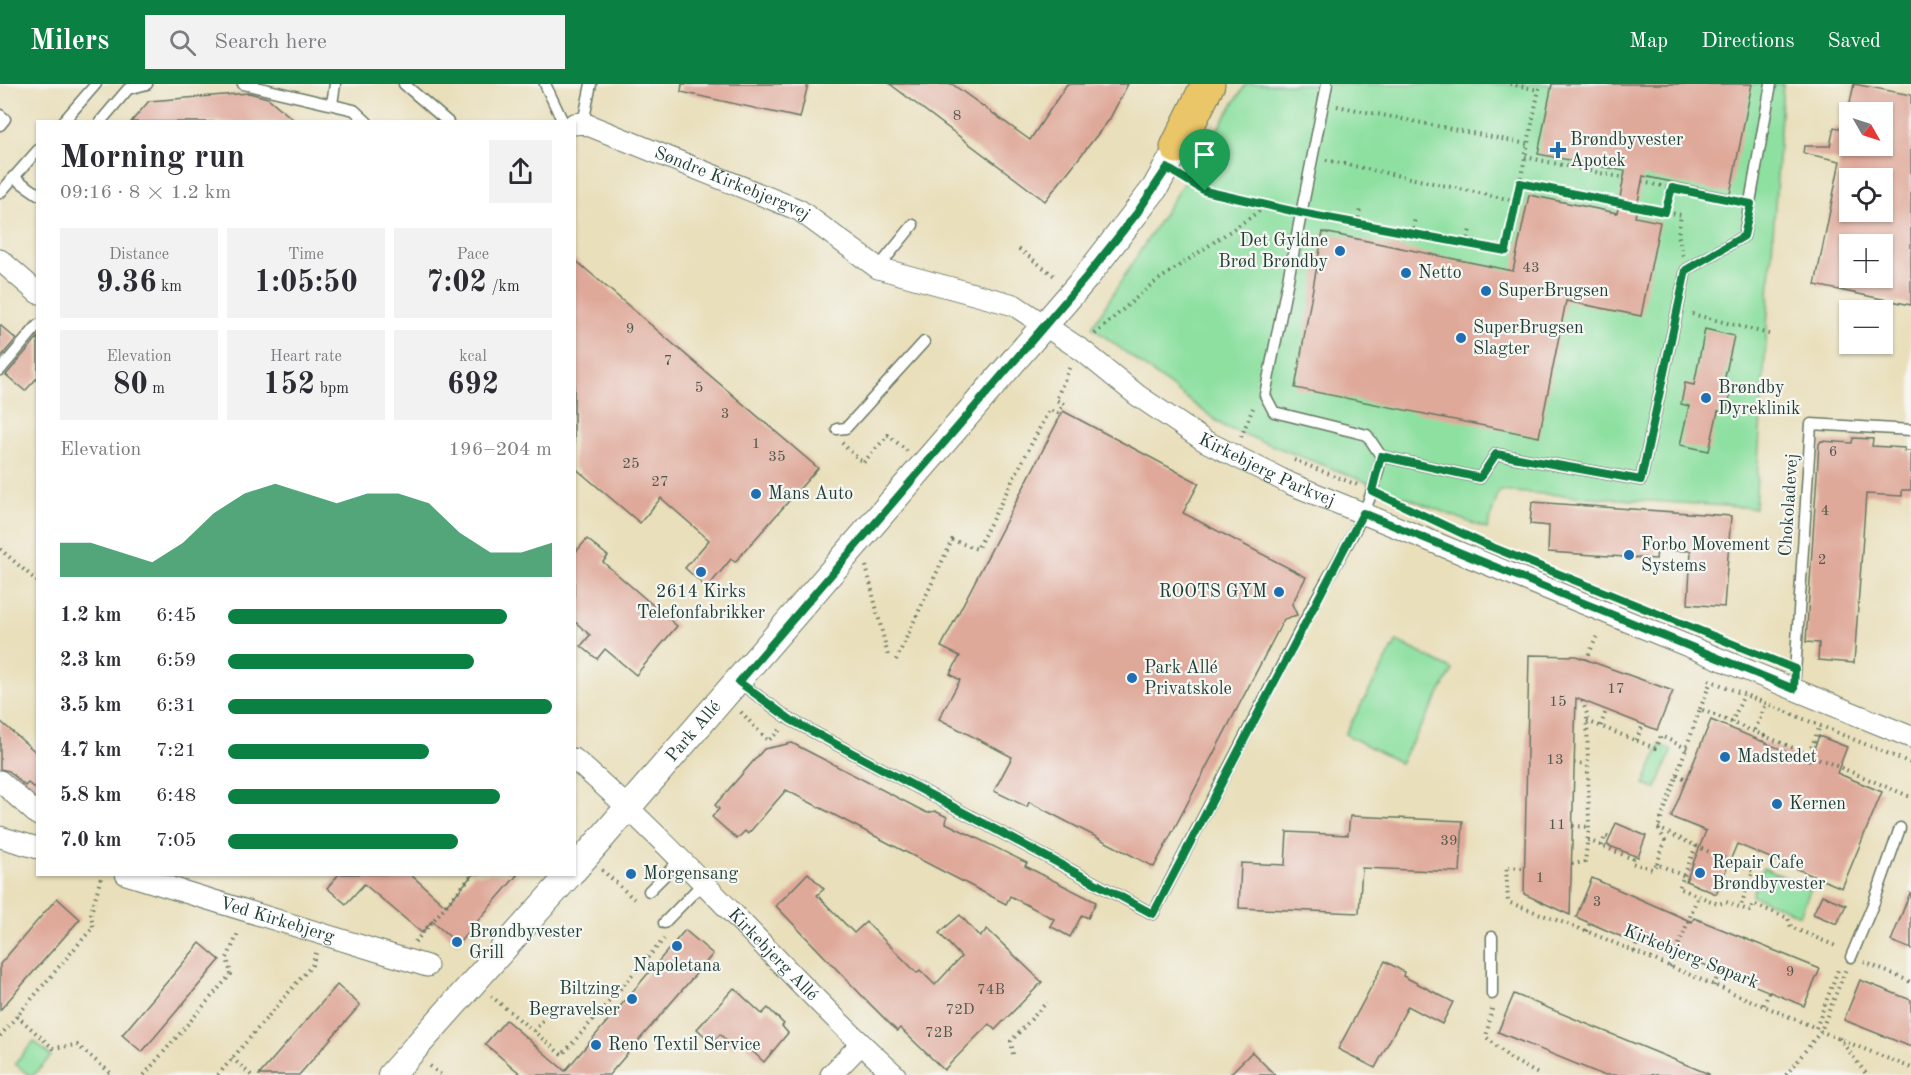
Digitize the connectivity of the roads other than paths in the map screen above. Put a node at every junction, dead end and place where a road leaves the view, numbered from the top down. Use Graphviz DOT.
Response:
graph roads {
  1 [pos="96,84"];
  2 [pos="147,84"];
  3 [pos="243,84"];
  4 [pos="335,84"];
  5 [pos="404,84"];
  6 [pos="545,84"];
  7 [pos="591,84"];
  8 [pos="1199,84"];
  9 [pos="1208,84"];
  10 [pos="1215,84"];
  11 [pos="1327,84"];
  12 [pos="1771,84"];
  13 [pos="333,105"];
  14 [pos="0,115"];
  15 [pos="65,120"];
  16 [pos="102,120"];
  17 [pos="364,120"];
  18 [pos="446,120"];
  19 [pos="572,120"];
  20 [pos="575,120"];
  21 [pos="576,124"];
  22 [pos="0,125"];
  23 [pos="36,152"];
  24 [pos="1172,158"];
  25 [pos="13,177"];
  26 [pos="0,192"];
  27 [pos="36,193"];
  28 [pos="913,225"];
  29 [pos="0,260"];
  30 [pos="878,268"];
  31 [pos="36,291"];
  32 [pos="1046,325"];
  33 [pos="36,327"];
  34 [pos="924,342"];
  35 [pos="0,370"];
  36 [pos="837,429"];
  37 [pos="1911,430"];
  38 [pos="1381,456"];
  39 [pos="1363,513"];
  40 [pos="733,689"];
  41 [pos="1794,689"];
  42 [pos="1911,737"];
  43 [pos="576,761"];
  44 [pos="0,781"];
  45 [pos="628,809"];
  46 [pos="36,812"];
  47 [pos="1900,828"];
  48 [pos="0,837"];
  49 [pos="36,847"];
  50 [pos="680,860"];
  51 [pos="577,867"];
  52 [pos="132,876"];
  53 [pos="569,876"];
  54 [pos="703,883"];
  55 [pos="649,891"];
  56 [pos="664,923"];
  57 [pos="1492,937"];
  58 [pos="1848,954"];
  59 [pos="427,966"];
  60 [pos="1492,994"];
  61 [pos="861,1044"];
  62 [pos="391,1075"];
  63 [pos="831,1075"];
  64 [pos="895,1075"];
  1 -- 15 [label="lane"];
  2 -- 16 [label="lane"];
  3 -- 13 [label="lane"];
  4 -- 13 [label="lane"];
  5 -- 18 [label="lane"];
  6 -- 19 [label="lane"];
  7 -- 20 [label="lane"];
  8 -- 24 [label="street, Park Allé"];
  9 -- 24 [label="main road"];
  10 -- 24 [label="street, Park Allé"];
  11 -- 38 [label="lane"];
  12 -- 38 [label="lane"];
  13 -- 17 [label="lane"];
  14 -- 22 [label="lane"];
  21 -- 30 [label="street, Søndre Kirkebjergvej"];
  23 -- 25 [label="lane"];
  24 -- 32 [label="street, Park Allé"];
  25 -- 26 [label="lane"];
  25 -- 27 [label="lane"];
  28 -- 30 [label="lane"];
  29 -- 31 [label="street"];
  30 -- 32 [label="street, Søndre Kirkebjergvej"];
  32 -- 39 [label="street, Kirkebjerg Parkvej"];
  32 -- 40 [label="street, Park Allé"];
  33 -- 35 [label="lane"];
  34 -- 36 [label="lane"];
  37 -- 41 [label="lane, Chokoladevej"];
  38 -- 39 [label="lane"];
  39 -- 40 [label="lane"];
  39 -- 41 [label="street, Kirkebjerg Parkvej"];
  40 -- 45 [label="street, Park Allé"];
  41 -- 42 [label="street, Kirkebjerg Parkvej"];
  43 -- 45 [label="street, Kirkebjerg Allé"];
  44 -- 46 [label="street"];
  45 -- 50 [label="street, Kirkebjerg Allé"];
  45 -- 51 [label="street, Park Allé"];
  47 -- 58 [label="lane"];
  48 -- 49 [label="street"];
  50 -- 54 [label="street, Kirkebjerg Allé"];
  50 -- 55 [label="lane"];
  52 -- 59 [label="street, Ved Kirkebjerg"];
  53 -- 62 [label="street, Park Allé"];
  54 -- 56 [label="lane"];
  54 -- 61 [label="street, Kirkebjerg Allé"];
  57 -- 60 [label="lane"];
  61 -- 63 [label="street"];
  61 -- 64 [label="street, Kirkebjerg Allé"];
}
